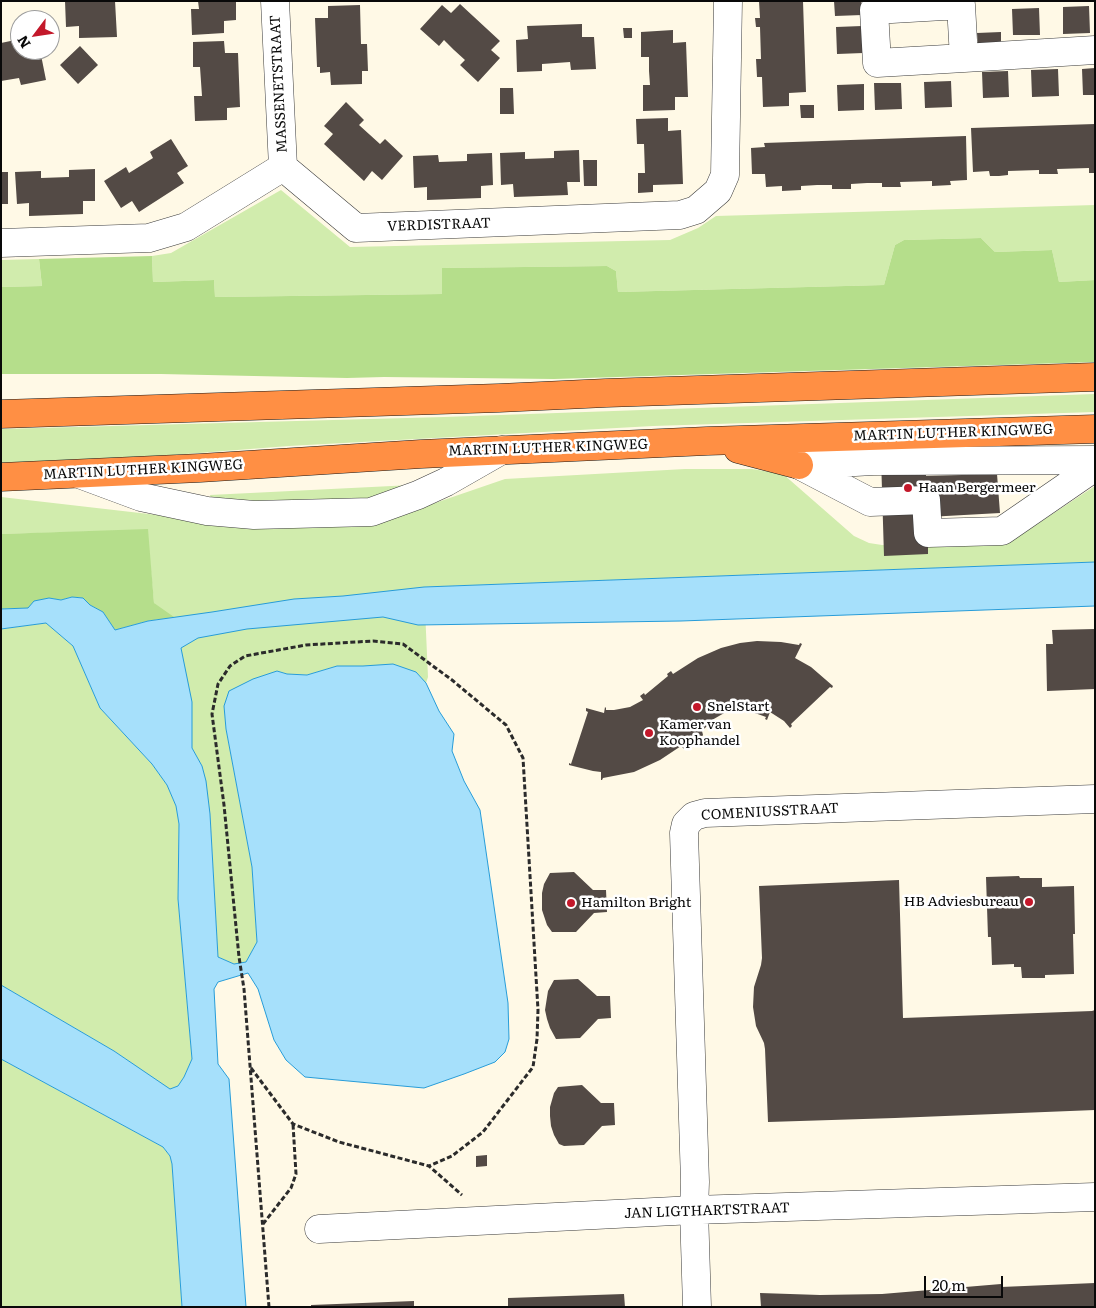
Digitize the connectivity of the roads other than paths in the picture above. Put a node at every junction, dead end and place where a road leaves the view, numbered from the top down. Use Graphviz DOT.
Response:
graph roads {
  1 [pos="275,1"];
  2 [pos="728,1"];
  3 [pos="1095,50"];
  4 [pos="964,58"];
  5 [pos="283,167"];
  6 [pos="1,243"];
  7 [pos="1095,377"];
  8 [pos="1,414"];
  9 [pos="1095,429"];
  10 [pos="707,441"];
  11 [pos="502,450"];
  12 [pos="1095,460"];
  13 [pos="925,461"];
  14 [pos="799,465"];
  15 [pos="1095,467"];
  16 [pos="79,474"];
  17 [pos="1,477"];
  18 [pos="926,500"];
  19 [pos="1095,799"];
  20 [pos="1095,1197"];
  21 [pos="694,1210"];
  22 [pos="319,1229"];
  23 [pos="697,1307"];
  1 -- 5 [label="street, MASSENETSTRAAT"];
  2 -- 5 [label="street, VERDISTRAAT"];
  3 -- 4 [label="street"];
  5 -- 6 [label="street"];
  7 -- 8 [label="highway"];
  9 -- 10 [label="highway, MARTIN LUTHER KINGWEG"];
  10 -- 11 [label="highway, MARTIN LUTHER KINGWEG"];
  10 -- 14 [label="highway"];
  11 -- 16 [label="highway, MARTIN LUTHER KINGWEG"];
  11 -- 16 [label="street"];
  12 -- 13 [label="street"];
  13 -- 14 [label="street"];
  13 -- 18 [label="street"];
  14 -- 18 [label="street"];
  15 -- 18 [label="street"];
  16 -- 17 [label="highway, MARTIN LUTHER KINGWEG"];
  19 -- 21 [label="street, COMENIUSSTRAAT"];
  20 -- 21 [label="street, JAN LIGTHARTSTRAAT"];
  21 -- 22 [label="street, JAN LIGTHARTSTRAAT"];
  21 -- 23 [label="street"];
}
